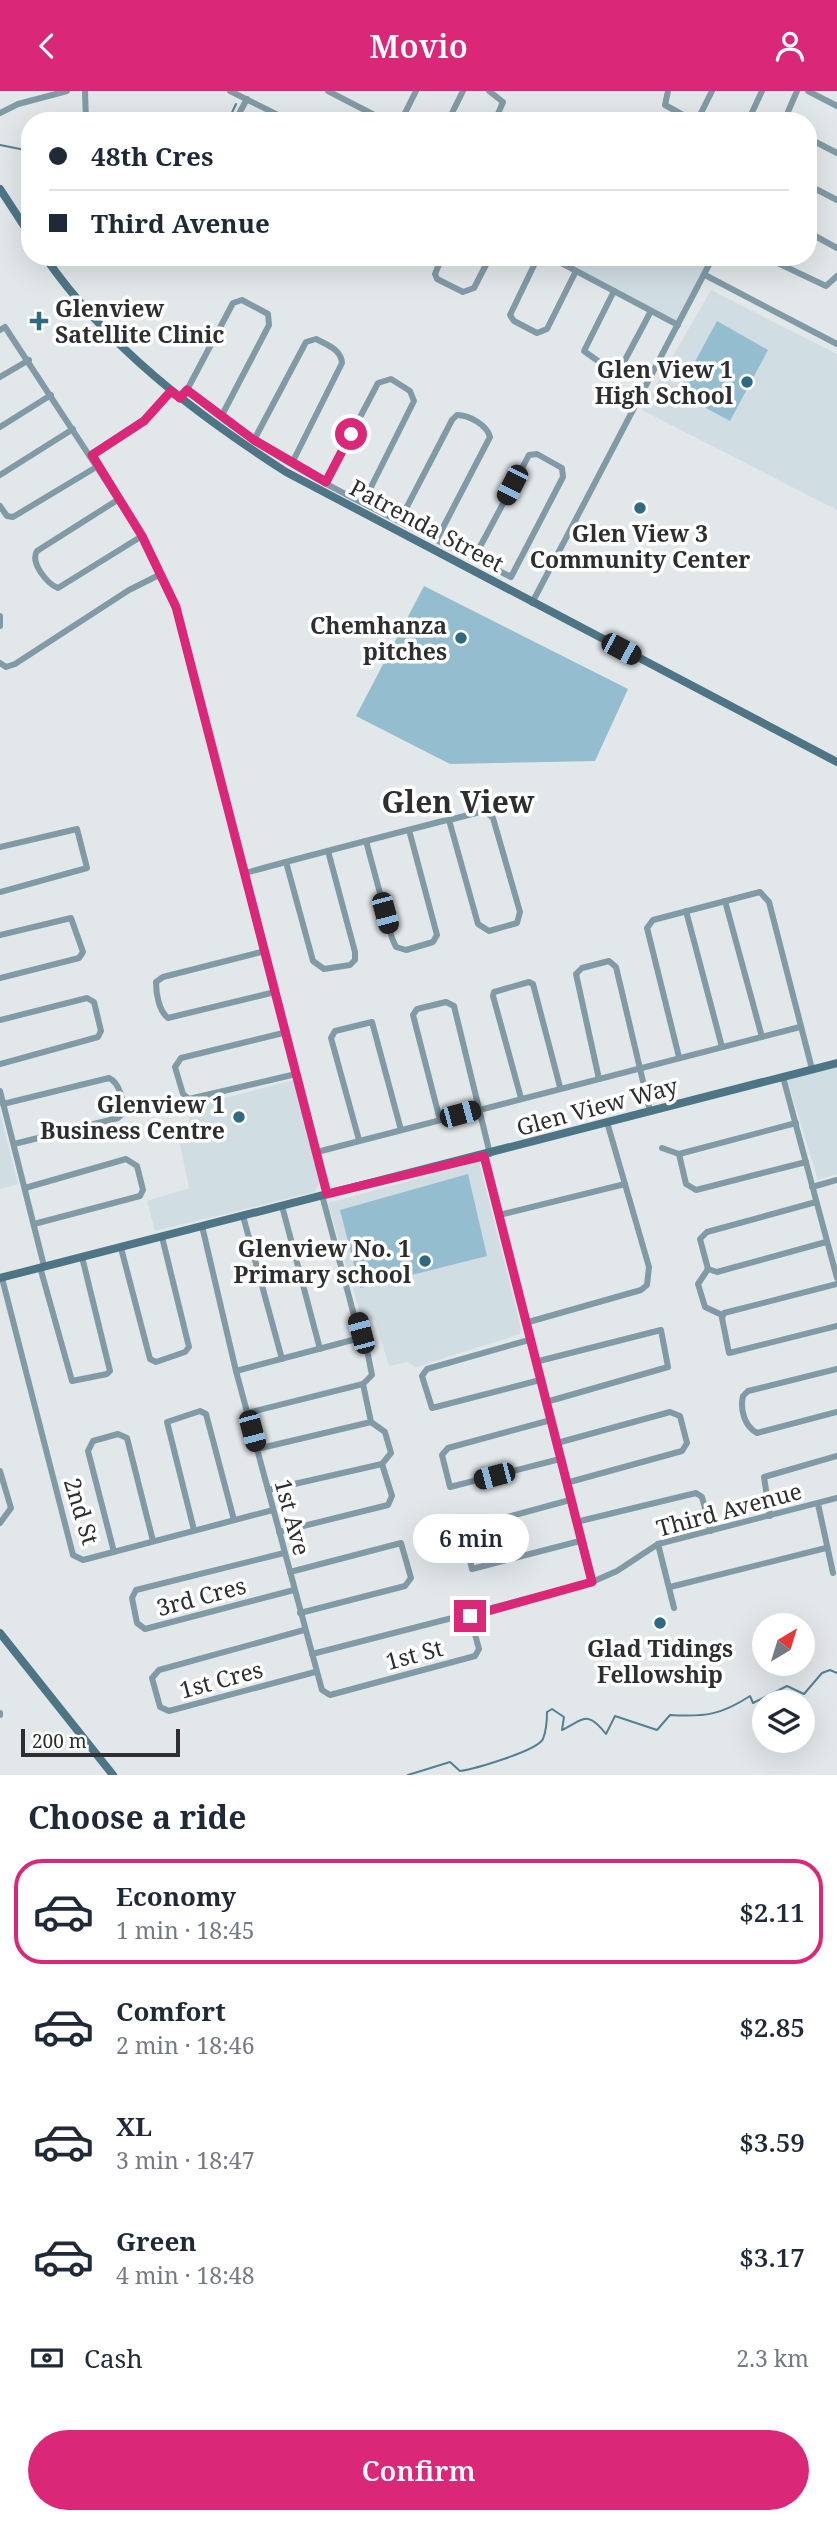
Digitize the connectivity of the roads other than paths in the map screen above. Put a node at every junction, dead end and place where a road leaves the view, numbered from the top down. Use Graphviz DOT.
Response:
graph roads {
  1 [pos="66,91"];
  2 [pos="85,91"];
  3 [pos="231,91"];
  4 [pos="328,91"];
  5 [pos="416,91"];
  6 [pos="463,91"];
  7 [pos="489,91"];
  8 [pos="668,91"];
  9 [pos="712,91"];
  10 [pos="797,91"];
  11 [pos="808,91"];
  12 [pos="760,92"];
  13 [pos="247,99"];
  14 [pos="837,106"];
  15 [pos="86,112"];
  16 [pos="240,112"];
  17 [pos="270,112"];
  18 [pos="369,112"];
  19 [pos="406,112"];
  20 [pos="452,112"];
  21 [pos="499,112"];
  22 [pos="679,112"];
  23 [pos="701,112"];
  24 [pos="752,112"];
  25 [pos="788,112"];
  26 [pos="0,113"];
  27 [pos="817,143"];
  28 [pos="837,153"];
  29 [pos="0,188"];
  30 [pos="817,190"];
  31 [pos="837,200"];
  32 [pos="21,221"];
  33 [pos="817,237"];
  34 [pos="837,248"];
  35 [pos="51,266"];
  36 [pos="438,266"];
  37 [pos="485,266"];
  38 [pos="534,266"];
  39 [pos="570,266"];
  40 [pos="709,266"];
  41 [pos="784,266"];
  42 [pos="576,271"];
  43 [pos="705,275"];
  44 [pos="837,276"];
  45 [pos="614,291"];
  46 [pos="651,311"];
  47 [pos="678,325"];
  48 [pos="3,329"];
  49 [pos="837,344"];
  50 [pos="29,360"];
  51 [pos="0,377"];
  52 [pos="187,390"];
  53 [pos="171,391"];
  54 [pos="51,395"];
  55 [pos="180,398"];
  56 [pos="221,417"];
  57 [pos="0,427"];
  58 [pos="73,429"];
  59 [pos="254,440"];
  60 [pos="92,455"];
  61 [pos="292,463"];
  62 [pos="98,466"];
  63 [pos="0,475"];
  64 [pos="326,482"];
  65 [pos="119,499"];
  66 [pos="364,501"];
  67 [pos="0,506"];
  68 [pos="400,520"];
  69 [pos="142,536"];
  70 [pos="437,539"];
  71 [pos="474,558"];
  72 [pos="161,574"];
  73 [pos="532,603"];
  74 [pos="0,616"];
  75 [pos="0,626"];
  76 [pos="0,663"];
  77 [pos="837,762"];
  78 [pos="449,820"];
  79 [pos="409,830"];
  80 [pos="366,841"];
  81 [pos="0,847"];
  82 [pos="328,851"];
  83 [pos="286,862"];
  84 [pos="245,873"];
  85 [pos="0,892"];
  86 [pos="725,901"];
  87 [pos="686,911"];
  88 [pos="0,935"];
  89 [pos="265,951"];
  90 [pos="0,978"];
  91 [pos="275,992"];
  92 [pos="0,1020"];
  93 [pos="800,1027"];
  94 [pos="287,1032"];
  95 [pos="762,1037"];
  96 [pos="722,1047"];
  97 [pos="679,1057"];
  98 [pos="837,1063"];
  99 [pos="0,1064"];
  100 [pos="642,1068"];
  101 [pos="811,1069"];
  102 [pos="296,1074"];
  103 [pos="783,1077"];
  104 [pos="599,1079"];
  105 [pos="560,1087"];
  106 [pos="0,1091"];
  107 [pos="521,1098"];
  108 [pos="3,1108"];
  109 [pos="480,1109"];
  110 [pos="650,1111"];
  111 [pos="440,1120"];
  112 [pos="607,1122"];
  113 [pos="796,1123"];
  114 [pos="401,1130"];
  115 [pos="359,1140"];
  116 [pos="14,1144"];
  117 [pos="662,1148"];
  118 [pos="317,1152"];
  119 [pos="679,1154"];
  120 [pos="487,1155"];
  121 [pos="806,1162"];
  122 [pos="837,1180"];
  123 [pos="625,1184"];
  124 [pos="812,1187"];
  125 [pos="25,1188"];
  126 [pos="325,1195"];
  127 [pos="816,1202"];
  128 [pos="282,1206"];
  129 [pos="499,1215"];
  130 [pos="243,1216"];
  131 [pos="34,1224"];
  132 [pos="202,1226"];
  133 [pos="162,1237"];
  134 [pos="827,1242"];
  135 [pos="121,1248"];
  136 [pos="82,1257"];
  137 [pos="42,1267"];
  138 [pos="708,1269"];
  139 [pos="1,1278"];
  140 [pos="837,1278"];
  141 [pos="837,1284"];
  142 [pos="722,1315"];
  143 [pos="525,1323"];
  144 [pos="837,1327"];
  145 [pos="360,1335"];
  146 [pos="529,1340"];
  147 [pos="320,1349"];
  148 [pos="282,1359"];
  149 [pos="535,1362"];
  150 [pos="837,1369"];
  151 [pos="236,1371"];
  152 [pos="540,1380"];
  153 [pos="363,1384"];
  154 [pos="546,1402"];
  155 [pos="837,1412"];
  156 [pos="247,1413"];
  157 [pos="551,1420"];
  158 [pos="371,1422"];
  159 [pos="557,1443"];
  160 [pos="257,1449"];
  161 [pos="837,1455"];
  162 [pos="560,1459"];
  163 [pos="382,1464"];
  164 [pos="0,1471"];
  165 [pos="566,1483"];
  166 [pos="268,1490"];
  167 [pos="837,1498"];
  168 [pos="570,1500"];
  169 [pos="818,1504"];
  170 [pos="273,1510"];
  171 [pos="770,1516"];
  172 [pos="234,1520"];
  173 [pos="0,1523"];
  174 [pos="576,1523"];
  175 [pos="194,1530"];
  176 [pos="710,1531"];
  177 [pos="279,1532"];
  178 [pos="153,1541"];
  179 [pos="580,1541"];
  180 [pos="658,1544"];
  181 [pos="826,1548"];
  182 [pos="114,1552"];
  183 [pos="284,1553"];
  184 [pos="290,1572"];
  185 [pos="833,1573"];
  186 [pos="592,1582"];
  187 [pos="670,1587"];
  188 [pos="294,1590"];
  189 [pos="674,1608"];
  190 [pos="300,1613"];
  191 [pos="470,1616"];
  192 [pos="304,1630"];
  193 [pos="0,1633"];
  194 [pos="312,1654"];
  195 [pos="315,1672"];
  196 [pos="322,1690"];
  197 [pos="113,1775"];
  1 -- 26 [label="street"];
  2 -- 15 [label="street"];
  3 -- 13 [label="street"];
  4 -- 18 [label="street"];
  5 -- 19 [label="street"];
  6 -- 20 [label="street"];
  7 -- 21 [label="street"];
  8 -- 22 [label="street"];
  9 -- 23 [label="street"];
  10 -- 25 [label="street"];
  11 -- 14 [label="street"];
  12 -- 24 [label="street"];
  13 -- 16 [label="street"];
  13 -- 17 [label="street"];
  27 -- 28 [label="street"];
  29 -- 32 [label="street"];
  30 -- 31 [label="street"];
  33 -- 34 [label="street"];
  35 -- 53 [label="street, Patrenda Street"];
  36 -- 37 [label="street"];
  38 -- 42 [label="street"];
  39 -- 42 [label="street"];
  40 -- 43 [label="street"];
  41 -- 44 [label="street"];
  42 -- 45 [label="street"];
  43 -- 47 [label="street"];
  43 -- 49 [label="street"];
  45 -- 46 [label="street"];
  45 -- 46 [label="street"];
  46 -- 47 [label="street"];
  47 -- 73 [label="street"];
  48 -- 50 [label="street"];
  50 -- 51 [label="street"];
  50 -- 54 [label="street"];
  52 -- 55 [label="street"];
  52 -- 56 [label="street"];
  52 -- 56 [label="street"];
  53 -- 55 [label="street, Patrenda Street"];
  53 -- 60 [label="street"];
  54 -- 57 [label="street"];
  54 -- 58 [label="street"];
  55 -- 73 [label="street, Patrenda Street"];
  56 -- 59 [label="street"];
  58 -- 60 [label="street"];
  58 -- 63 [label="street"];
  59 -- 61 [label="street"];
  59 -- 61 [label="street"];
  60 -- 62 [label="street"];
  61 -- 64 [label="street"];
  62 -- 65 [label="street"];
  62 -- 67 [label="street"];
  64 -- 66 [label="street"];
  64 -- 66 [label="street"];
  65 -- 69 [label="street"];
  65 -- 69 [label="street"];
  66 -- 68 [label="street"];
  68 -- 70 [label="street"];
  68 -- 70 [label="street"];
  69 -- 72 [label="street"];
  70 -- 71 [label="street"];
  71 -- 71 [label="street"];
  72 -- 76 [label="street"];
  72 -- 84 [label="street"];
  73 -- 77 [label="street, Patrenda Street"];
  74 -- 75 [label="street"];
  78 -- 78 [label="street"];
  78 -- 79 [label="street"];
  79 -- 80 [label="street"];
  79 -- 80 [label="street"];
  80 -- 82 [label="street"];
  81 -- 85 [label="street"];
  82 -- 83 [label="street"];
  82 -- 83 [label="street"];
  83 -- 84 [label="street"];
  84 -- 89 [label="street"];
  86 -- 87 [label="street"];
  86 -- 93 [label="street"];
  86 -- 95 [label="street"];
  87 -- 96 [label="street"];
  87 -- 97 [label="street"];
  88 -- 90 [label="street"];
  89 -- 91 [label="street"];
  89 -- 91 [label="street"];
  91 -- 94 [label="street"];
  92 -- 99 [label="street"];
  93 -- 95 [label="street"];
  93 -- 101 [label="street"];
  94 -- 102 [label="street"];
  94 -- 102 [label="street"];
  95 -- 96 [label="street"];
  96 -- 97 [label="street"];
  97 -- 100 [label="street"];
  98 -- 101 [label="street, Glen View Way"];
  100 -- 104 [label="street"];
  100 -- 104 [label="street"];
  100 -- 110 [label="street"];
  101 -- 103 [label="street, Glen View Way"];
  102 -- 118 [label="street"];
  103 -- 110 [label="street, Glen View Way"];
  103 -- 113 [label="street"];
  104 -- 105 [label="street"];
  105 -- 107 [label="street"];
  105 -- 107 [label="street"];
  106 -- 108 [label="street"];
  107 -- 109 [label="street"];
  108 -- 116 [label="street"];
  108 -- 116 [label="street"];
  109 -- 111 [label="street"];
  109 -- 111 [label="street"];
  109 -- 120 [label="street"];
  110 -- 112 [label="street, Glen View Way"];
  111 -- 114 [label="street"];
  112 -- 120 [label="street, Glen View Way"];
  112 -- 123 [label="street"];
  113 -- 119 [label="street"];
  113 -- 121 [label="street"];
  114 -- 115 [label="street"];
  114 -- 115 [label="street"];
  115 -- 118 [label="street"];
  116 -- 125 [label="street"];
  117 -- 119 [label="street"];
  118 -- 126 [label="street"];
  119 -- 121 [label="street"];
  120 -- 126 [label="street, Glen View Way"];
  120 -- 129 [label="street"];
  121 -- 124 [label="street"];
  122 -- 124 [label="street"];
  123 -- 129 [label="street"];
  123 -- 143 [label="street"];
  124 -- 127 [label="street"];
  125 -- 131 [label="street"];
  125 -- 131 [label="street"];
  126 -- 128 [label="street, Glen View Way"];
  126 -- 145 [label="street"];
  127 -- 134 [label="street"];
  127 -- 138 [label="street"];
  128 -- 130 [label="street, Glen View Way"];
  128 -- 147 [label="street"];
  129 -- 143 [label="street"];
  130 -- 132 [label="street, Glen View Way"];
  130 -- 148 [label="street"];
  131 -- 137 [label="street"];
  132 -- 133 [label="street, Glen View Way"];
  132 -- 151 [label="street, 1st Ave"];
  133 -- 135 [label="street, Glen View Way"];
  133 -- 135 [label="street"];
  134 -- 138 [label="street"];
  134 -- 140 [label="street"];
  135 -- 136 [label="street, Glen View Way"];
  136 -- 137 [label="street, Glen View Way"];
  136 -- 137 [label="street"];
  137 -- 139 [label="street, Glen View Way"];
  138 -- 142 [label="street"];
  139 -- 182 [label="street, 2nd St"];
  141 -- 142 [label="street"];
  142 -- 144 [label="street"];
  143 -- 146 [label="street"];
  145 -- 147 [label="street"];
  145 -- 153 [label="street"];
  146 -- 149 [label="street"];
  146 -- 152 [label="street"];
  147 -- 148 [label="street"];
  148 -- 151 [label="street"];
  149 -- 152 [label="street"];
  149 -- 154 [label="street"];
  150 -- 155 [label="street"];
  151 -- 156 [label="street, 1st Ave"];
  152 -- 154 [label="street"];
  153 -- 156 [label="street"];
  153 -- 158 [label="street"];
  154 -- 157 [label="street"];
  156 -- 160 [label="street, 1st Ave"];
  157 -- 159 [label="street"];
  157 -- 162 [label="street"];
  158 -- 160 [label="street"];
  158 -- 163 [label="street"];
  159 -- 162 [label="street"];
  159 -- 165 [label="street"];
  160 -- 166 [label="street, 1st Ave"];
  161 -- 171 [label="street"];
  162 -- 165 [label="street"];
  163 -- 166 [label="street"];
  163 -- 177 [label="street"];
  164 -- 173 [label="street"];
  165 -- 168 [label="street"];
  166 -- 170 [label="street, 1st Ave"];
  167 -- 169 [label="street, Third Avenue"];
  168 -- 174 [label="street"];
  168 -- 179 [label="street"];
  169 -- 171 [label="street, Third Avenue"];
  169 -- 181 [label="street"];
  170 -- 172 [label="street, 2nd St"];
  170 -- 177 [label="street, 1st Ave"];
  171 -- 176 [label="street, Third Avenue"];
  172 -- 175 [label="street, 2nd St"];
  172 -- 175 [label="street"];
  174 -- 176 [label="street"];
  174 -- 179 [label="street"];
  175 -- 178 [label="street, 2nd St"];
  176 -- 180 [label="street, Third Avenue"];
  177 -- 183 [label="street, 1st Ave"];
  178 -- 182 [label="street, 2nd St"];
  178 -- 182 [label="street"];
  179 -- 186 [label="street"];
  180 -- 186 [label="street, Third Avenue"];
  180 -- 187 [label="street"];
  181 -- 185 [label="street"];
  181 -- 187 [label="street"];
  183 -- 184 [label="street, 1st Ave"];
  183 -- 188 [label="street, 3rd Cres"];
  184 -- 188 [label="street, 1st Ave"];
  184 -- 190 [label="street"];
  186 -- 191 [label="street, Third Avenue"];
  187 -- 189 [label="street"];
  188 -- 190 [label="street, 1st Ave"];
  190 -- 192 [label="street, 1st Ave"];
  191 -- 194 [label="street, Third Avenue"];
  191 -- 196 [label="street, 1st St"];
  192 -- 194 [label="street, 1st Ave"];
  192 -- 195 [label="street, 1st Cres"];
  193 -- 197 [label="street"];
  194 -- 195 [label="street, 1st Ave"];
  195 -- 196 [label="street, 1st Ave"];
}
